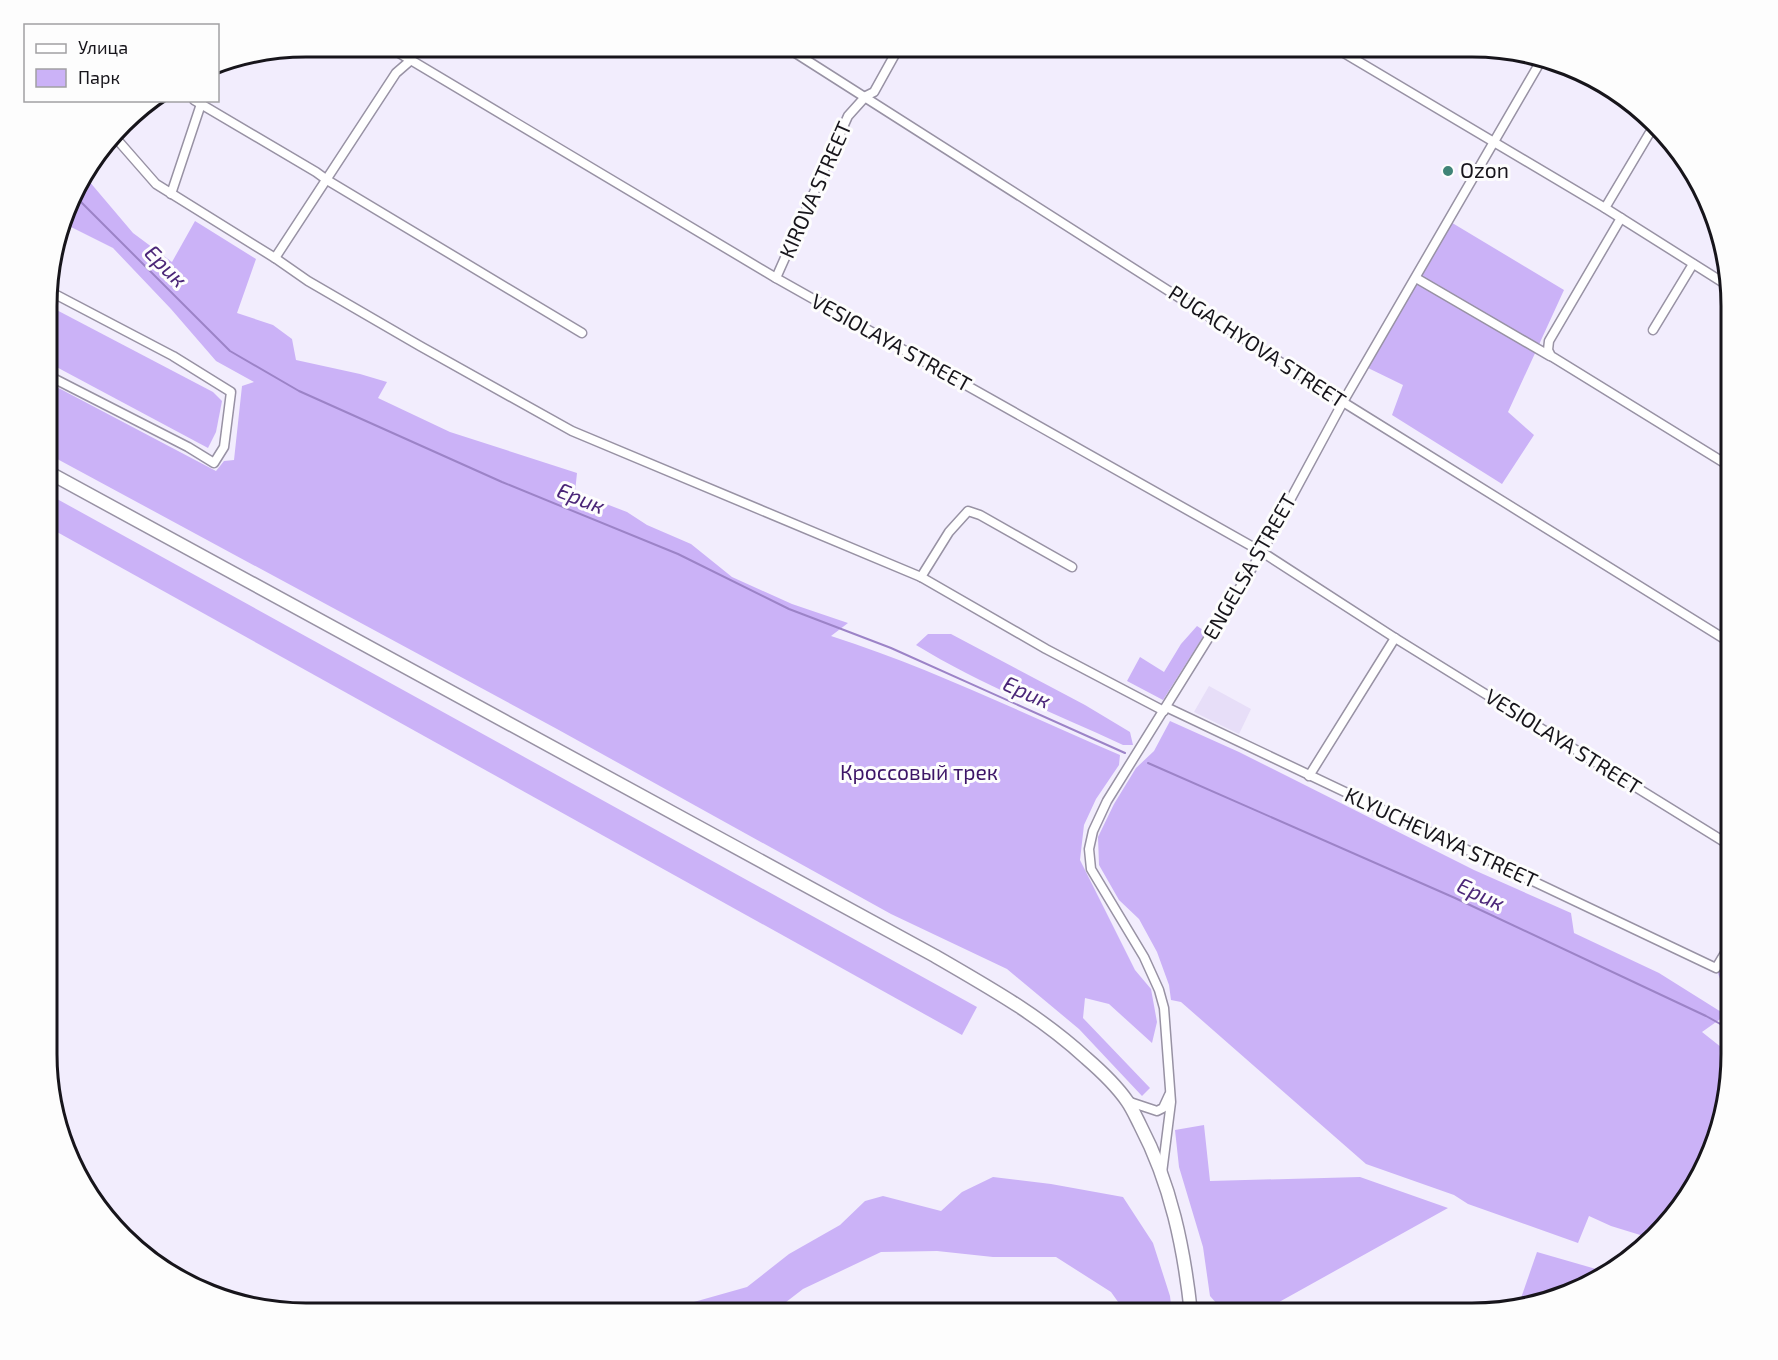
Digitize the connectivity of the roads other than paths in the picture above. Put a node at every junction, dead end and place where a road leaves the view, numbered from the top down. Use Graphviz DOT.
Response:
graph roads {
  1 [pos="406,57"];
  2 [pos="802,57"];
  3 [pos="893,57"];
  4 [pos="1351,57"];
  5 [pos="411,60"];
  6 [pos="1538,66"];
  7 [pos="866,96"];
  8 [pos="199,102"];
  9 [pos="1651,133"];
  10 [pos="119,142"];
  11 [pos="1495,143"];
  12 [pos="327,180"];
  13 [pos="171,194"];
  14 [pos="1605,208"];
  15 [pos="1621,218"];
  16 [pos="275,258"];
  17 [pos="1693,264"];
  18 [pos="776,278"];
  19 [pos="1416,278"];
  20 [pos="1719,280"];
  21 [pos="58,296"];
  22 [pos="1653,330"];
  23 [pos="582,333"];
  24 [pos="1551,356"];
  25 [pos="57,380"];
  26 [pos="1343,402"];
  27 [pos="1721,461"];
  28 [pos="57,477"];
  29 [pos="1262,552"];
  30 [pos="1072,567"];
  31 [pos="921,576"];
  32 [pos="1721,637"];
  33 [pos="1395,638"];
  34 [pos="1165,709"];
  35 [pos="1309,776"];
  36 [pos="1721,840"];
  37 [pos="1721,960"];
  38 [pos="1171,1089"];
  39 [pos="1127,1101"];
  40 [pos="1162,1173"];
  41 [pos="1190,1303"];
  1 -- 5 [label="street, VESIOLAYA STREET"];
  2 -- 7 [label="street, PUGACHYOVA STREET"];
  3 -- 7 [label="street, KIROVA STREET"];
  4 -- 11 [label="street"];
  5 -- 12 [label="street"];
  5 -- 18 [label="street, VESIOLAYA STREET"];
  6 -- 11 [label="street, ENGELSA STREET"];
  7 -- 18 [label="street, KIROVA STREET"];
  7 -- 26 [label="street, PUGACHYOVA STREET"];
  8 -- 12 [label="street"];
  8 -- 13 [label="street"];
  9 -- 14 [label="street"];
  10 -- 13 [label="street, KLYUCHEVAYA STREET"];
  11 -- 14 [label="street"];
  11 -- 19 [label="street, ENGELSA STREET"];
  12 -- 16 [label="street"];
  12 -- 23 [label="street"];
  13 -- 16 [label="street, KLYUCHEVAYA STREET"];
  14 -- 15 [label="street"];
  15 -- 17 [label="street"];
  15 -- 24 [label="street"];
  16 -- 31 [label="street, KLYUCHEVAYA STREET"];
  17 -- 20 [label="street"];
  17 -- 22 [label="street"];
  18 -- 29 [label="street, VESIOLAYA STREET"];
  19 -- 24 [label="street"];
  19 -- 26 [label="street, ENGELSA STREET"];
  21 -- 25 [label="street"];
  24 -- 27 [label="street"];
  26 -- 29 [label="street, ENGELSA STREET"];
  26 -- 32 [label="street, PUGACHYOVA STREET"];
  28 -- 39 [label="highway"];
  29 -- 33 [label="street, VESIOLAYA STREET"];
  29 -- 34 [label="street, ENGELSA STREET"];
  30 -- 31 [label="street"];
  31 -- 34 [label="street, KLYUCHEVAYA STREET"];
  33 -- 35 [label="street"];
  33 -- 36 [label="street, VESIOLAYA STREET"];
  34 -- 35 [label="street, KLYUCHEVAYA STREET"];
  34 -- 38 [label="street, ENGELSA STREET"];
  35 -- 37 [label="street, KLYUCHEVAYA STREET"];
  38 -- 39 [label="street"];
  38 -- 40 [label="street, ENGELSA STREET"];
  39 -- 40 [label="highway"];
  40 -- 41 [label="highway"];
}
